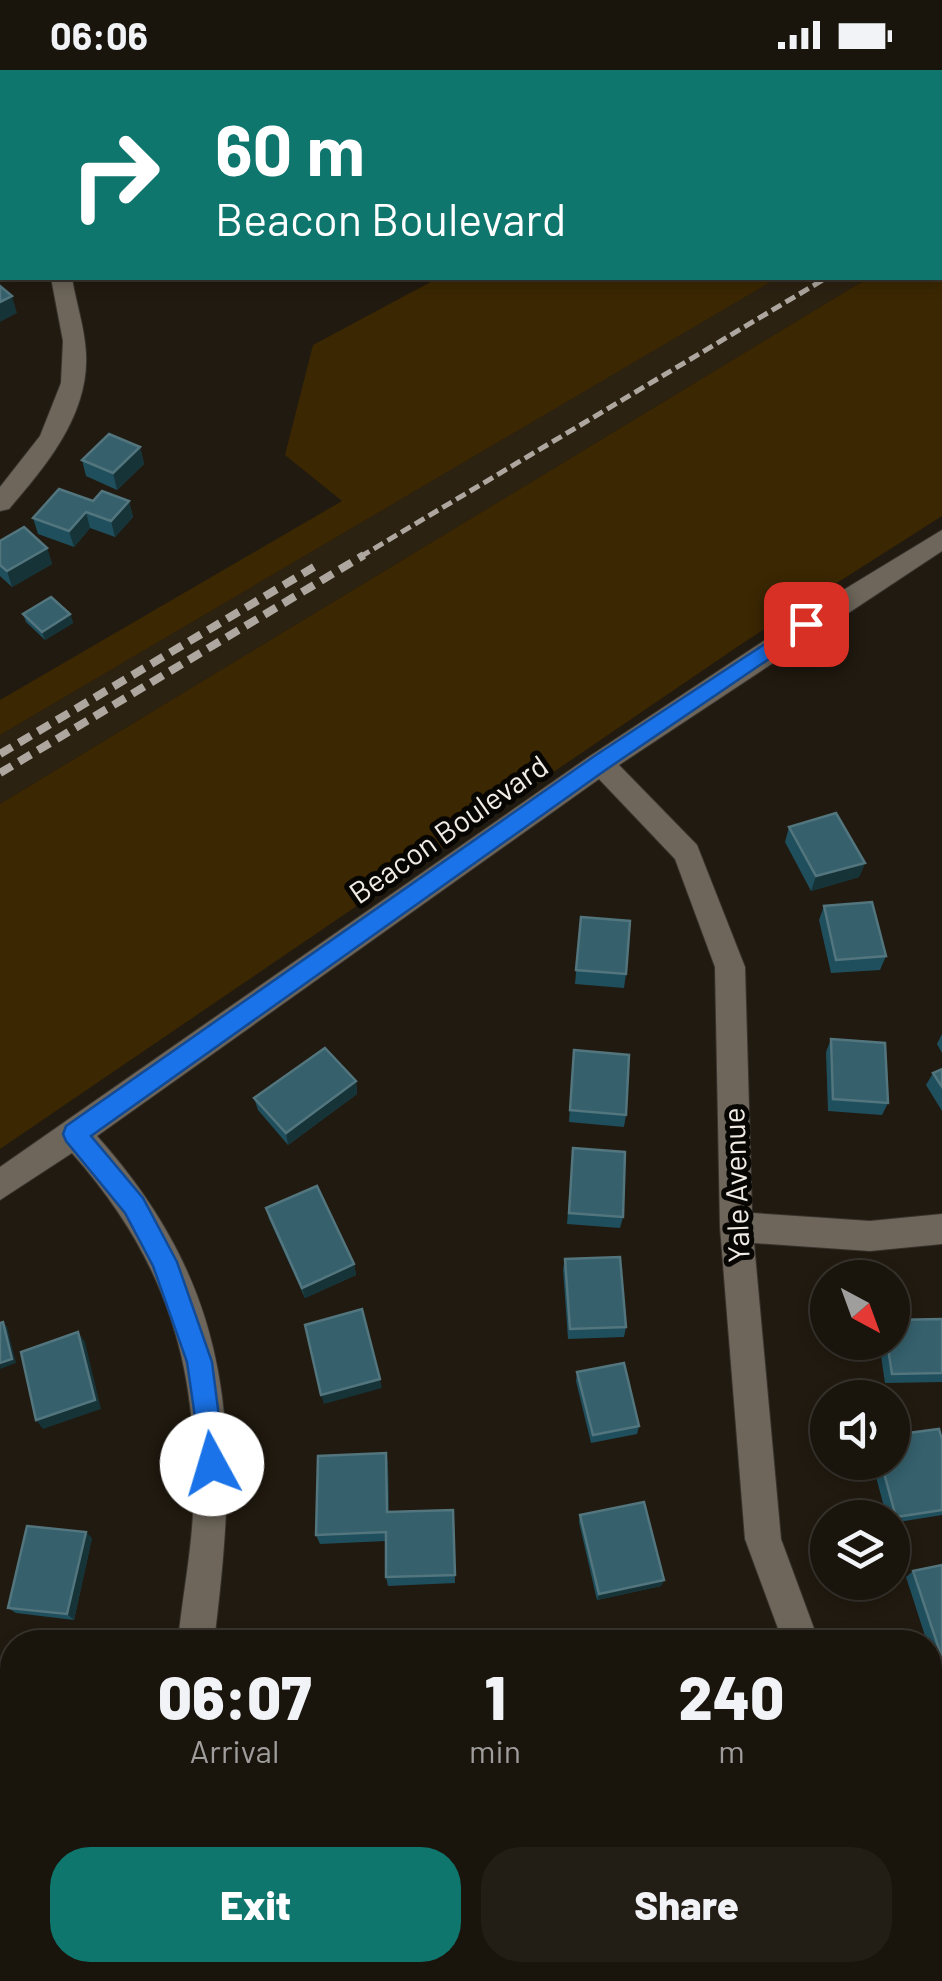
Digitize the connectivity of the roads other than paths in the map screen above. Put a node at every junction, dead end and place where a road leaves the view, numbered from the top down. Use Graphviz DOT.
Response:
graph roads {
  1 [pos="61,280"];
  2 [pos="0,503"];
  3 [pos="942,539"];
  4 [pos="600,763"];
  5 [pos="74,1134"];
  6 [pos="0,1185"];
  7 [pos="736,1227"];
  8 [pos="942,1229"];
  9 [pos="197,1630"];
  10 [pos="797,1630"];
  1 -- 2 [label="street"];
  3 -- 4 [label="street, Beacon Boulevard"];
  4 -- 5 [label="street, Beacon Boulevard"];
  4 -- 7 [label="street, Yale Avenue"];
  5 -- 6 [label="street, Beacon Boulevard"];
  5 -- 9 [label="street"];
  7 -- 8 [label="street"];
  7 -- 10 [label="street, Yale Avenue"];
}
